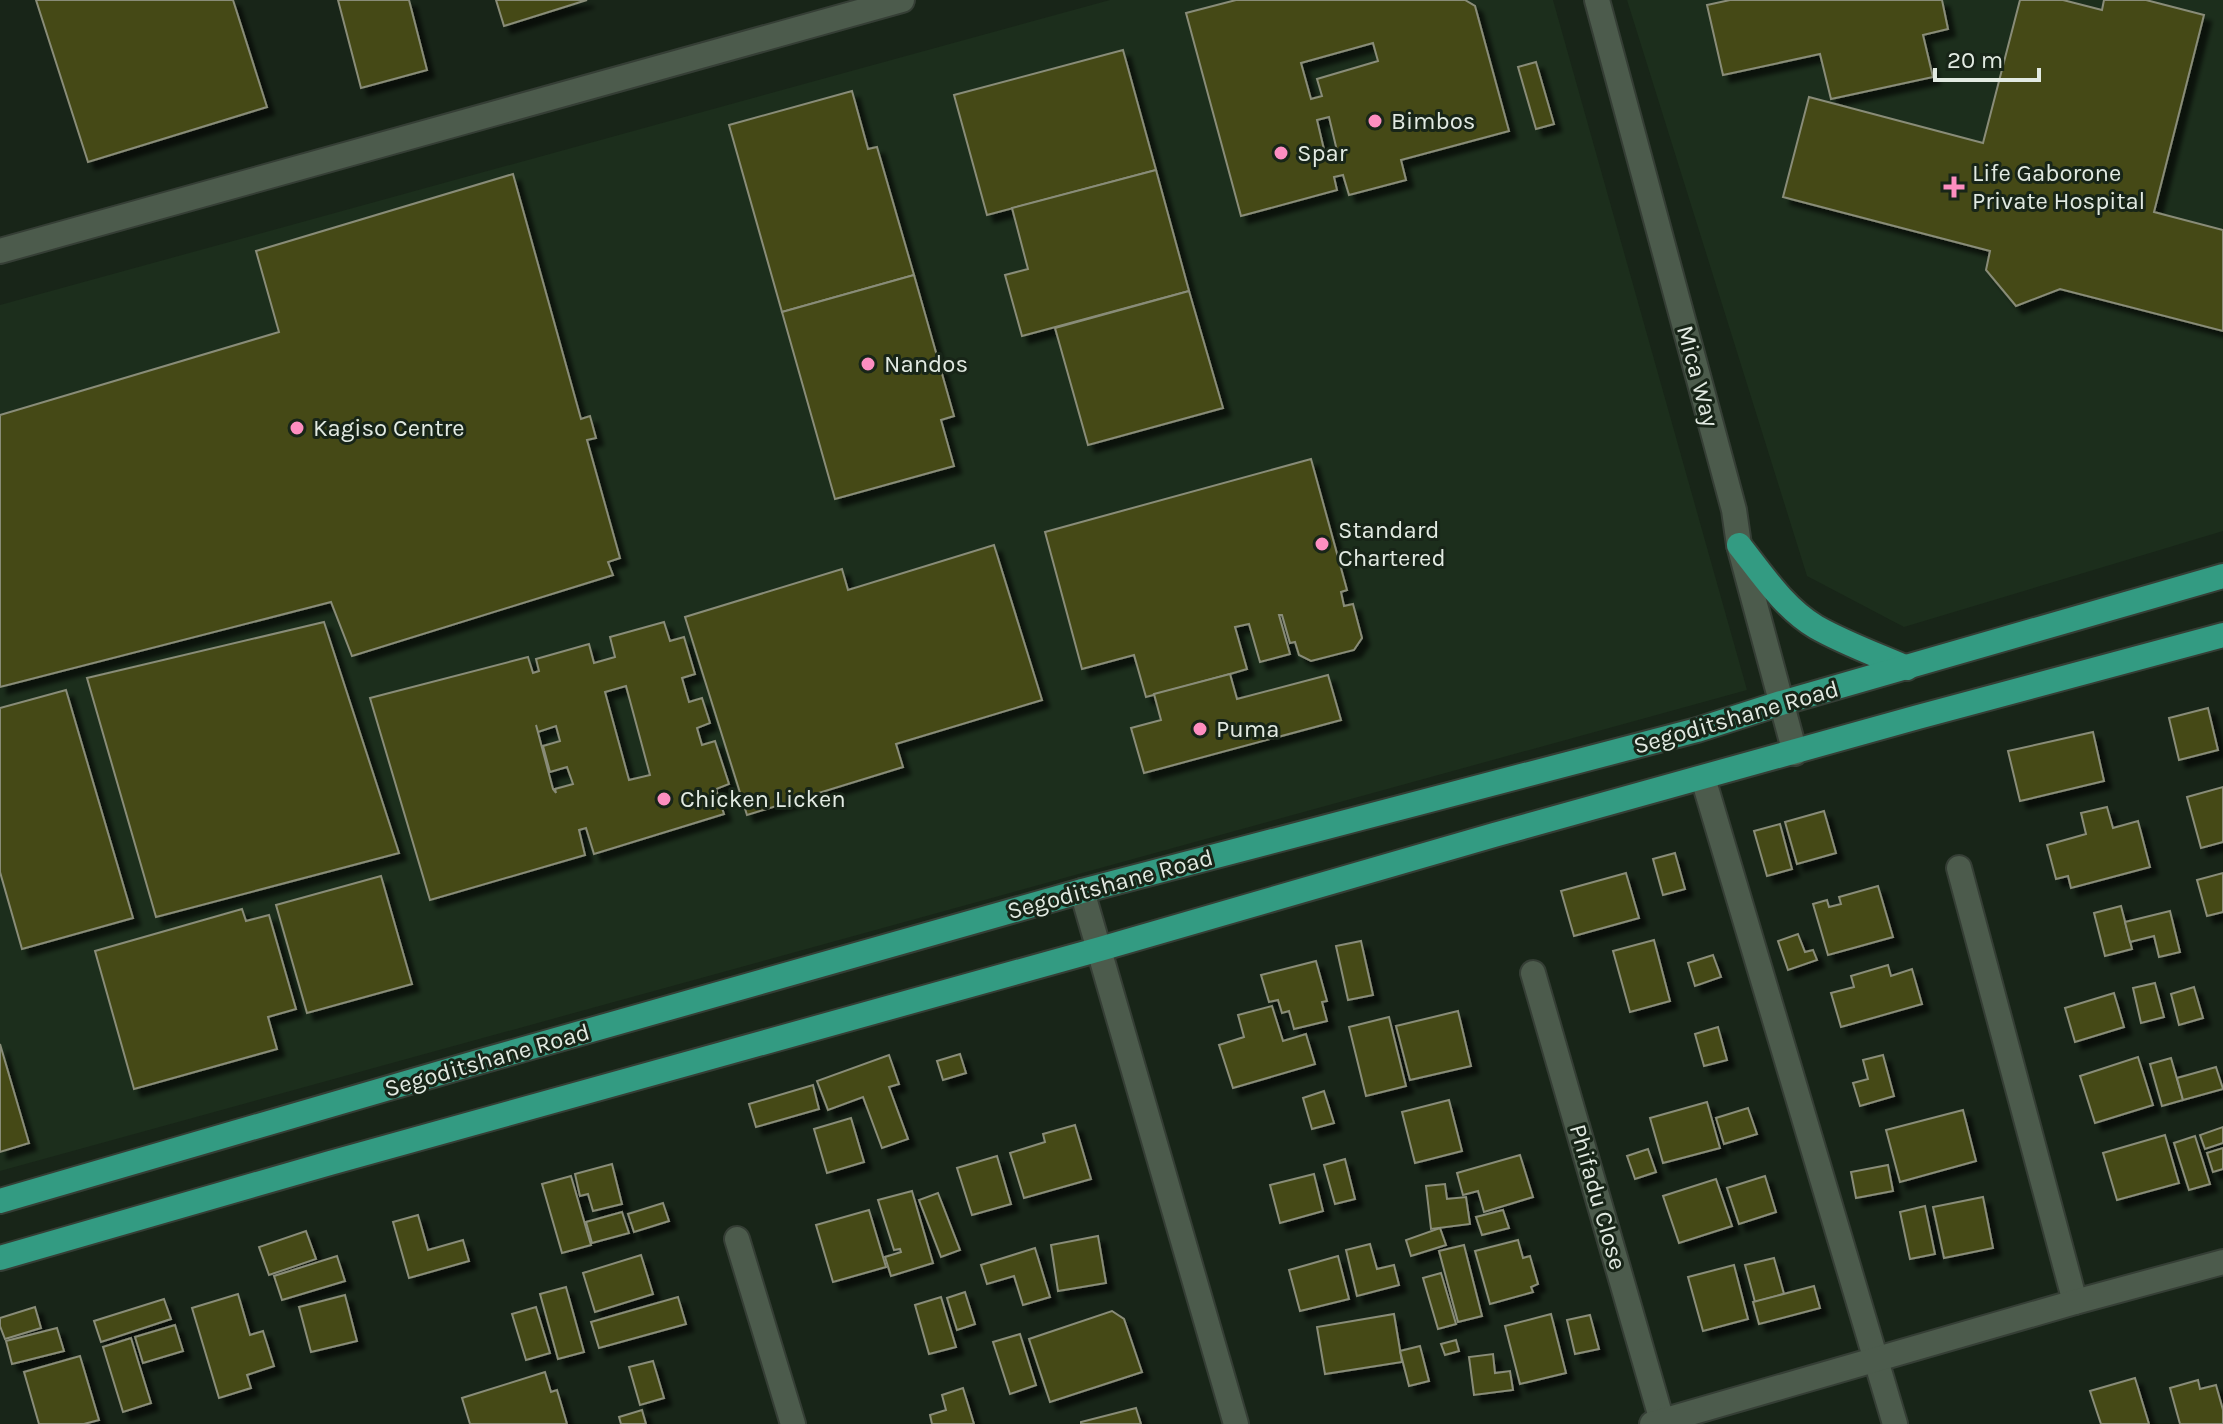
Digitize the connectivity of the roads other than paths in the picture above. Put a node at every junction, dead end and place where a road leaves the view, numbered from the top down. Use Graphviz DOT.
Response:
graph roads {
  1 [pos="902,0"];
  2 [pos="1597,0"];
  3 [pos="0,251"];
  4 [pos="1739,545"];
  5 [pos="2223,576"];
  6 [pos="2223,635"];
  7 [pos="1907,668"];
  8 [pos="1781,703"];
  9 [pos="1795,753"];
  10 [pos="1703,778"];
  11 [pos="1959,868"];
  12 [pos="1082,891"];
  13 [pos="1100,949"];
  14 [pos="1533,973"];
  15 [pos="0,1201"];
  16 [pos="737,1239"];
  17 [pos="0,1258"];
  18 [pos="2223,1262"];
  19 [pos="2075,1302"];
  20 [pos="1875,1360"];
  21 [pos="1657,1423"];
  22 [pos="793,1424"];
  23 [pos="1236,1424"];
  24 [pos="1895,1424"];
  1 -- 3 [label="street"];
  2 -- 4 [label="street, Mica Way"];
  4 -- 7 [label="main road"];
  4 -- 8 [label="street, Mica Way"];
  5 -- 7 [label="main road, Segoditshane Road"];
  6 -- 9 [label="main road, Segoditshane Road"];
  7 -- 8 [label="main road, Segoditshane Road"];
  8 -- 9 [label="street, Mica Way"];
  8 -- 12 [label="main road, Segoditshane Road"];
  9 -- 10 [label="main road, Segoditshane Road"];
  10 -- 13 [label="main road, Segoditshane Road"];
  10 -- 20 [label="street"];
  11 -- 19 [label="street"];
  12 -- 13 [label="street"];
  12 -- 15 [label="main road, Segoditshane Road"];
  13 -- 17 [label="main road, Segoditshane Road"];
  13 -- 23 [label="street"];
  14 -- 21 [label="street, Phifadu Close"];
  16 -- 22 [label="street"];
  18 -- 19 [label="street"];
  19 -- 20 [label="street"];
  20 -- 21 [label="street"];
  20 -- 24 [label="street"];
}
